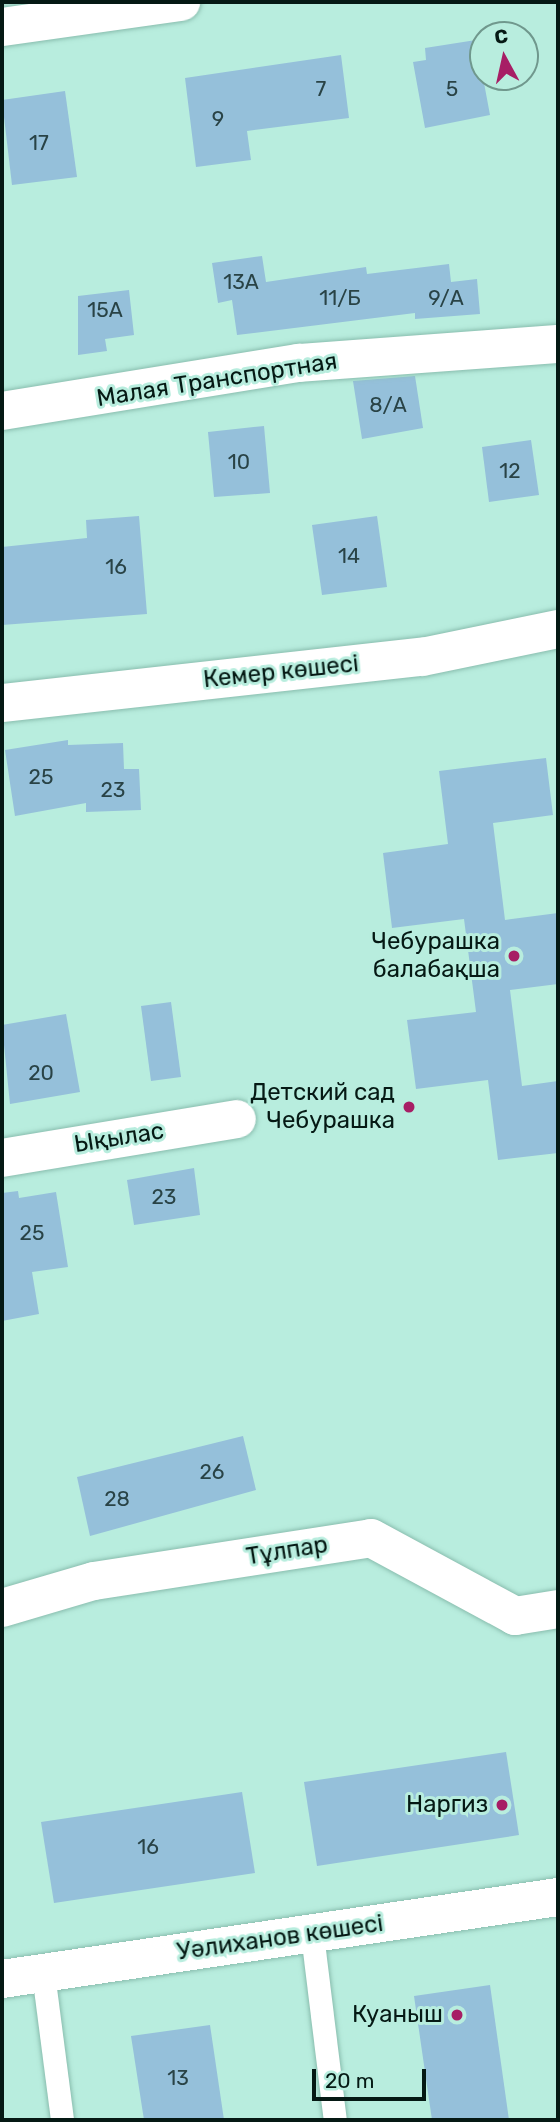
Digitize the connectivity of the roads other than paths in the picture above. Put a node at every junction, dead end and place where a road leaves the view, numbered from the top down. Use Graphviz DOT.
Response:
graph roads {
  1 [pos="181,2"];
  2 [pos="2,27"];
  3 [pos="558,344"];
  4 [pos="2,411"];
  5 [pos="558,628"];
  6 [pos="2,703"];
  7 [pos="237,1119"];
  8 [pos="2,1158"];
  9 [pos="2,1608"];
  10 [pos="558,1609"];
  11 [pos="558,1897"];
  12 [pos="312,1934"];
  13 [pos="43,1973"];
  14 [pos="2,1979"];
  15 [pos="62,2120"];
  16 [pos="335,2120"];
  1 -- 2 [label="street"];
  3 -- 4 [label="street, Малая Транспортная"];
  5 -- 6 [label="street, Кемер көшесі"];
  7 -- 8 [label="street, Ықылас"];
  9 -- 10 [label="street, Тұлпар"];
  11 -- 12 [label="street, Уәлиханов көшесі"];
  12 -- 13 [label="street, Уәлиханов көшесі"];
  12 -- 16 [label="lane"];
  13 -- 14 [label="street, Уәлиханов көшесі"];
  13 -- 15 [label="lane"];
}
